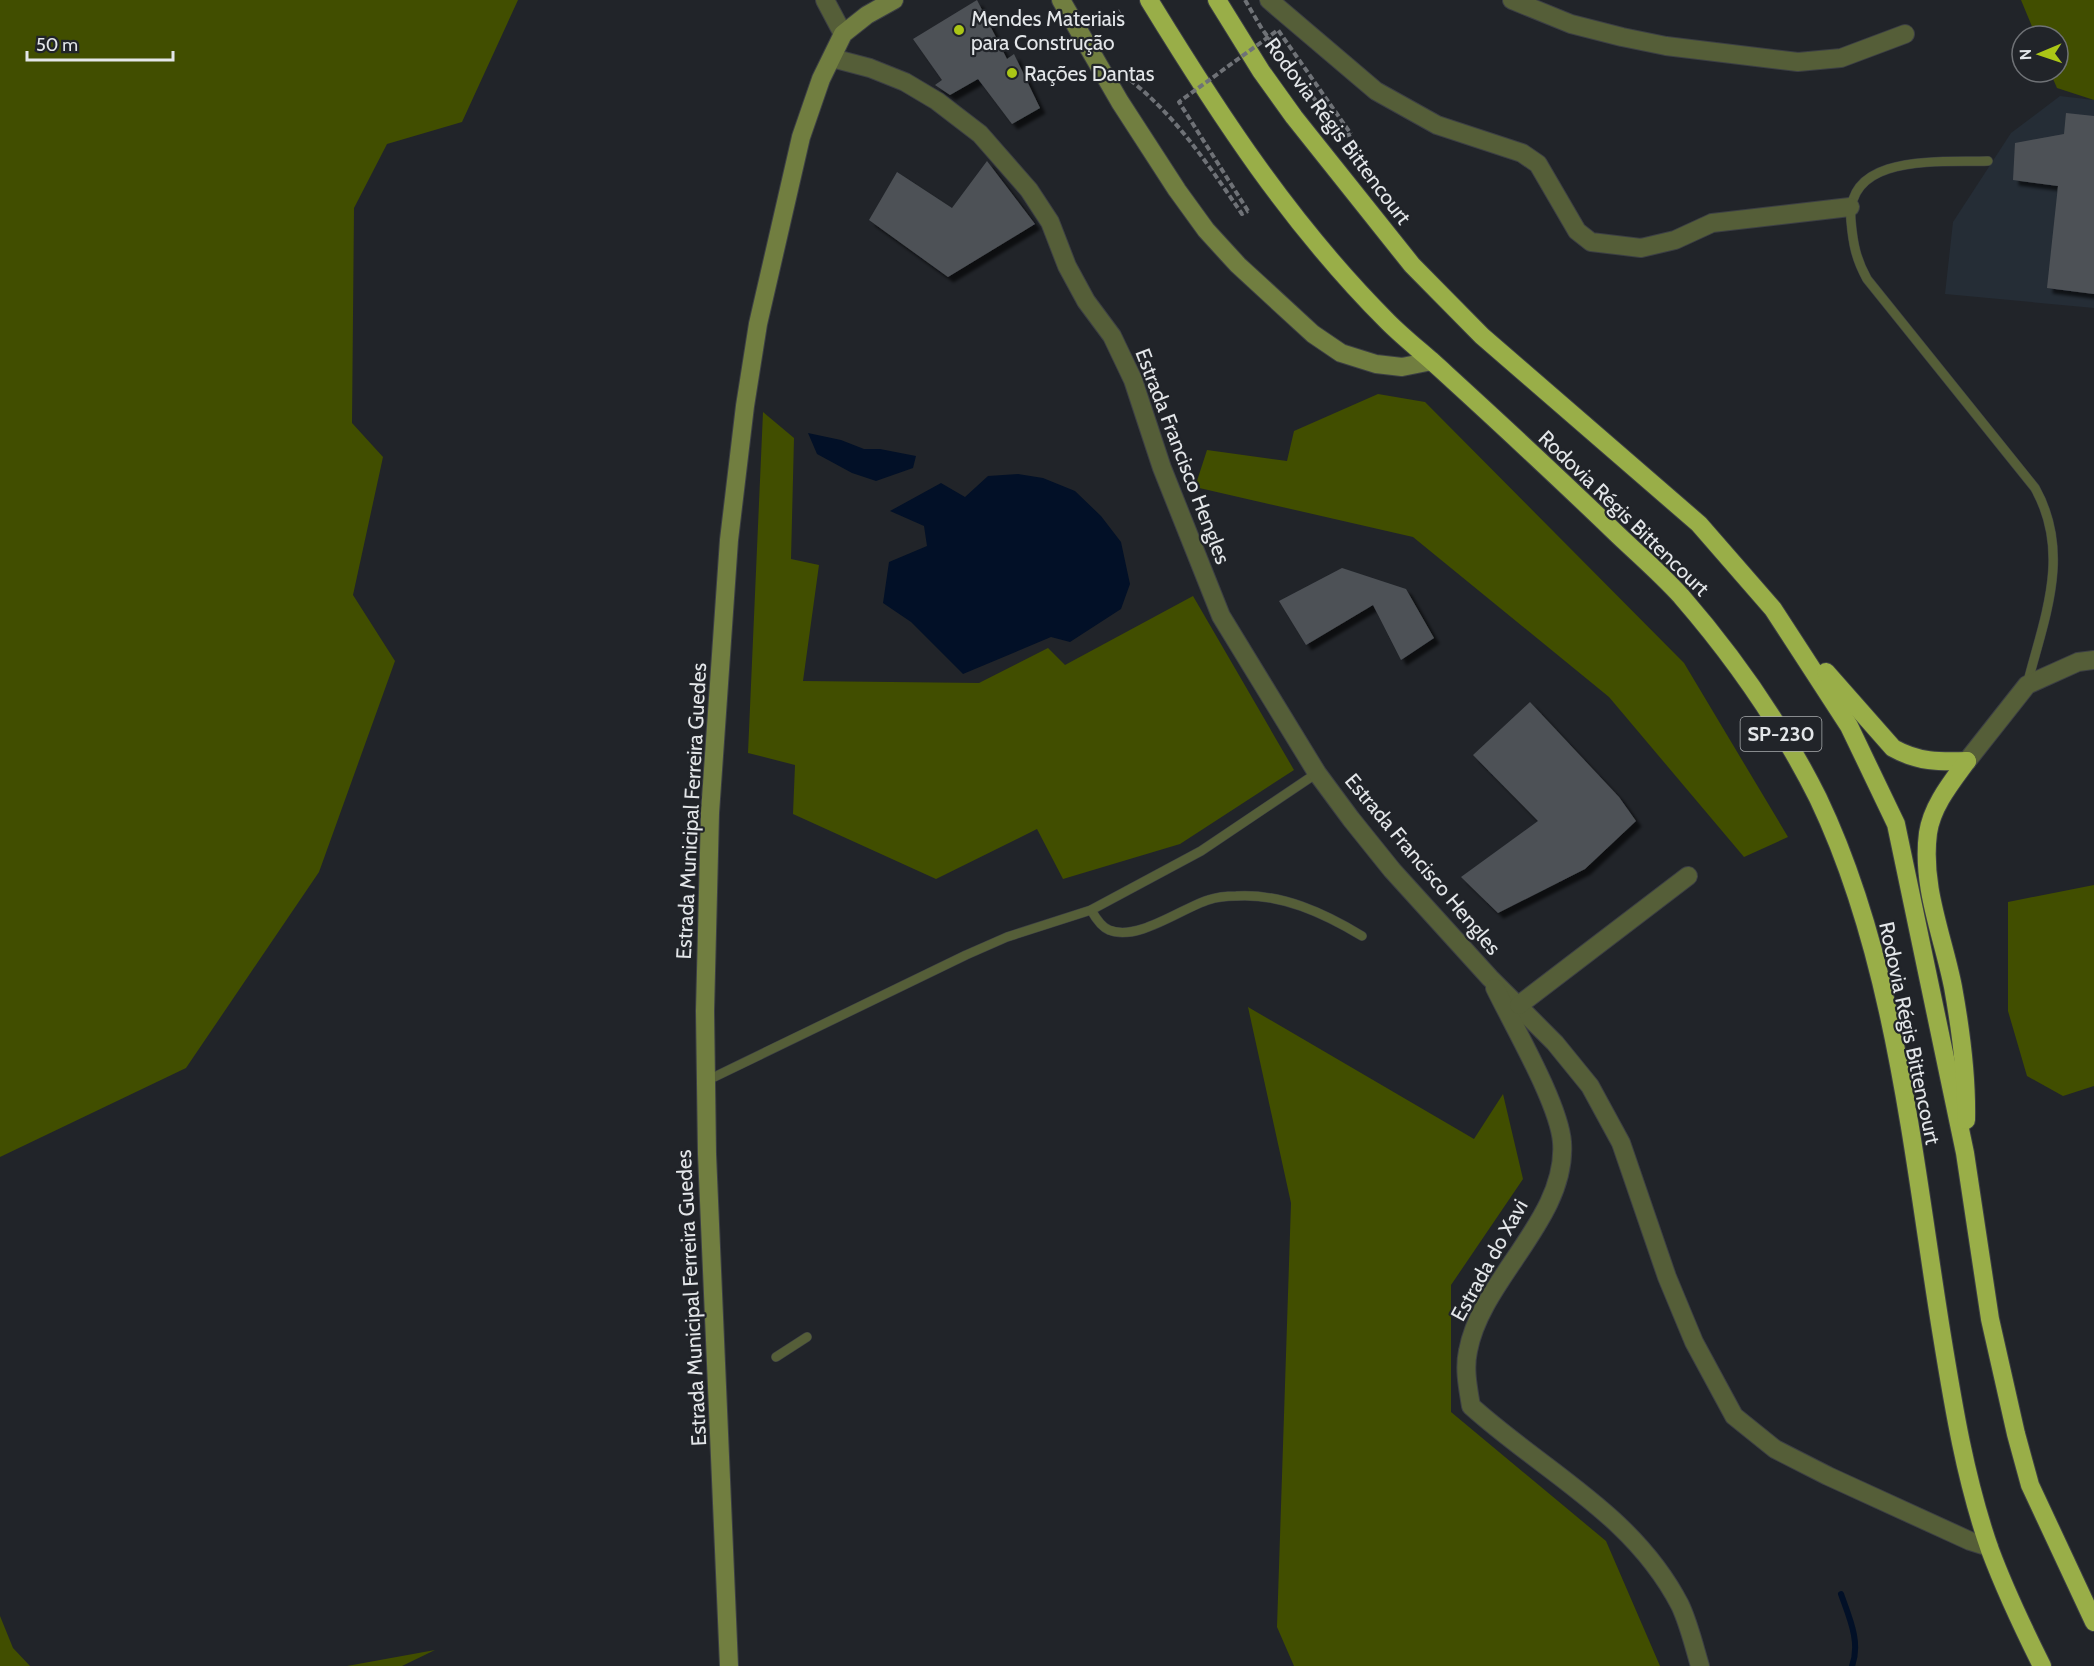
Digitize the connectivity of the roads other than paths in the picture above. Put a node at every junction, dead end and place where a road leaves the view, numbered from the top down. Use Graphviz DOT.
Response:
graph roads {
  1 [pos="825,0"];
  2 [pos="894,0"];
  3 [pos="1061,0"];
  4 [pos="1149,0"];
  5 [pos="1217,0"];
  6 [pos="1269,0"];
  7 [pos="1512,0"];
  8 [pos="843,33"];
  9 [pos="1905,34"];
  10 [pos="832,58"];
  11 [pos="1988,161"];
  12 [pos="1850,207"];
  13 [pos="1432,361"];
  14 [pos="1780,620"];
  15 [pos="2094,660"];
  16 [pos="2026,685"];
  17 [pos="1967,761"];
  18 [pos="1317,773"];
  19 [pos="1688,876"];
  20 [pos="1090,910"];
  21 [pos="1362,936"];
  22 [pos="1490,978"];
  23 [pos="1519,1005"];
  24 [pos="706,1081"];
  25 [pos="1965,1153"];
  26 [pos="807,1337"];
  27 [pos="776,1357"];
  28 [pos="1989,1547"];
  29 [pos="2094,1622"];
  30 [pos="729,1666"];
  31 [pos="1700,1666"];
  32 [pos="2042,1666"];
  1 -- 8 [label="street"];
  2 -- 8 [label="street, Estrada Municipal Ferreira Guedes"];
  3 -- 13 [label="street"];
  4 -- 13 [label="highway, Rodovia Régis Bittencourt / SP-230"];
  5 -- 14 [label="highway, Rodovia Régis Bittencourt / SP-230"];
  6 -- 12 [label="street"];
  7 -- 9 [label="street"];
  8 -- 10 [label="street, Estrada Municipal Ferreira Guedes"];
  10 -- 18 [label="street, Estrada Francisco Hengles"];
  10 -- 24 [label="street, Estrada Municipal Ferreira Guedes"];
  11 -- 12 [label="lane"];
  12 -- 16 [label="lane"];
  13 -- 28 [label="highway, Rodovia Régis Bittencourt / SP-230"];
  14 -- 17 [label="highway"];
  14 -- 25 [label="highway, Rodovia Régis Bittencourt / SP-230"];
  15 -- 16 [label="street"];
  16 -- 17 [label="street"];
  17 -- 25 [label="highway"];
  18 -- 20 [label="lane"];
  18 -- 22 [label="street, Estrada Francisco Hengles"];
  19 -- 23 [label="street"];
  20 -- 21 [label="lane"];
  20 -- 24 [label="lane"];
  22 -- 23 [label="street, Estrada Francisco Hengles"];
  22 -- 31 [label="street, Estrada do Xavi"];
  23 -- 28 [label="street, Estrada Francisco Hengles"];
  24 -- 30 [label="street, Estrada Municipal Ferreira Guedes"];
  25 -- 29 [label="highway, Rodovia Régis Bittencourt / SP-230"];
  26 -- 27 [label="lane"];
  28 -- 32 [label="highway, Rodovia Régis Bittencourt / SP-230"];
}
